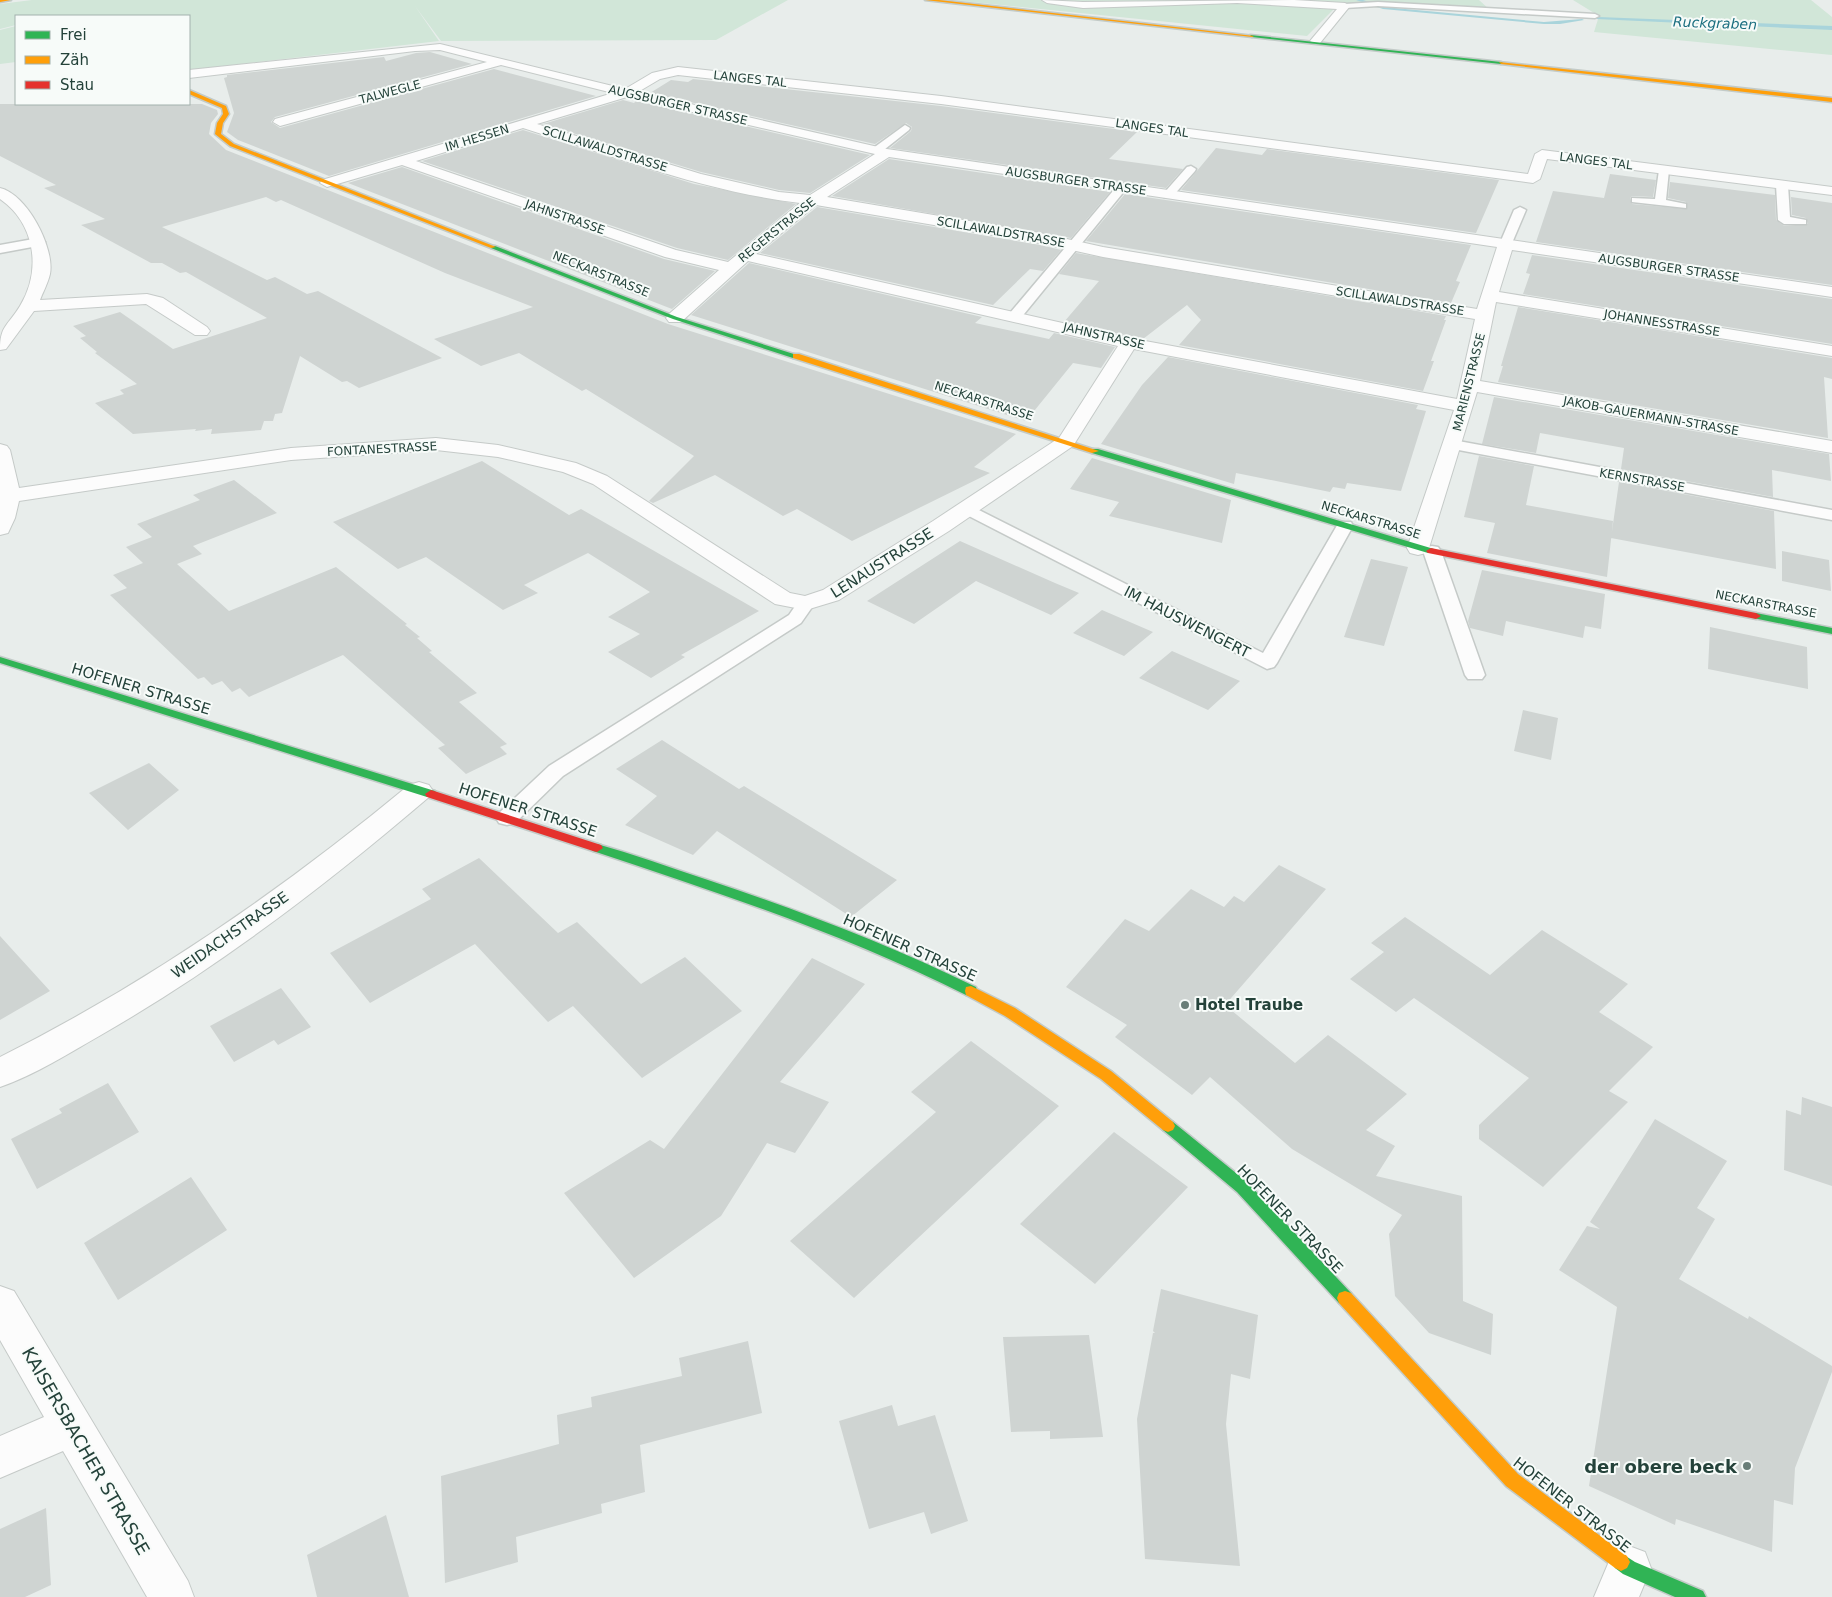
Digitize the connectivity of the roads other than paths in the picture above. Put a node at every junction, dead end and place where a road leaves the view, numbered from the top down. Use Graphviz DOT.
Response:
graph roads {
  1 [pos="9,0"];
  2 [pos="927,0"];
  3 [pos="1047,0"];
  4 [pos="0,1"];
  5 [pos="1575,4"];
  6 [pos="1345,6"];
  7 [pos="1316,41"];
  8 [pos="501,62"];
  9 [pos="190,74"];
  10 [pos="190,92"];
  11 [pos="627,93"];
  12 [pos="1832,100"];
  13 [pos="280,122"];
  14 [pos="523,124"];
  15 [pos="905,128"];
  16 [pos="881,152"];
  17 [pos="401,160"];
  18 [pos="1191,168"];
  19 [pos="1664,170"];
  20 [pos="327,183"];
  21 [pos="1782,185"];
  22 [pos="1122,187"];
  23 [pos="1832,191"];
  24 [pos="0,192"];
  25 [pos="1168,194"];
  26 [pos="813,200"];
  27 [pos="1636,200"];
  28 [pos="1660,203"];
  29 [pos="1682,206"];
  30 [pos="1520,210"];
  31 [pos="1802,222"];
  32 [pos="39,242"];
  33 [pos="1506,243"];
  34 [pos="1074,245"];
  35 [pos="0,249"];
  36 [pos="746,256"];
  37 [pos="731,268"];
  38 [pos="1832,292"];
  39 [pos="1491,296"];
  40 [pos="29,306"];
  41 [pos="1484,315"];
  42 [pos="1015,316"];
  43 [pos="675,318"];
  44 [pos="201,331"];
  45 [pos="3,337"];
  46 [pos="1129,343"];
  47 [pos="1832,351"];
  48 [pos="1470,385"];
  49 [pos="1465,406"];
  50 [pos="1066,442"];
  51 [pos="1453,445"];
  52 [pos="1832,447"];
  53 [pos="0,450"];
  54 [pos="10,496"];
  55 [pos="967,509"];
  56 [pos="1832,514"];
  57 [pos="1345,526"];
  58 [pos="0,528"];
  59 [pos="1425,550"];
  60 [pos="806,603"];
  61 [pos="1832,631"];
  62 [pos="0,660"];
  63 [pos="1475,675"];
  64 [pos="419,791"];
  65 [pos="507,818"];
  66 [pos="0,1073"];
  67 [pos="0,1304"];
  68 [pos="72,1426"];
  69 [pos="0,1457"];
  70 [pos="1622,1583"];
  71 [pos="172,1597"];
  72 [pos="1697,1597"];
  1 -- 4 [label="street"];
  2 -- 7 [label="street"];
  3 -- 6 [label="street"];
  5 -- 6 [label="lane"];
  6 -- 7 [label="street"];
  7 -- 12 [label="street"];
  8 -- 9 [label="street, AUGSBURGER STRASSE"];
  8 -- 11 [label="street, AUGSBURGER STRASSE"];
  8 -- 13 [label="street, TALWEGLE"];
  10 -- 20 [label="street, NECKARSTRASSE"];
  11 -- 14 [label="street, IM HESSEN"];
  11 -- 16 [label="street, AUGSBURGER STRASSE"];
  11 -- 19 [label="street, LANGES TAL"];
  14 -- 17 [label="street, IM HESSEN"];
  14 -- 26 [label="street, SCILLAWALDSTRASSE"];
  15 -- 16 [label="lane"];
  16 -- 22 [label="street, AUGSBURGER STRASSE"];
  16 -- 26 [label="street, REGERSTRASSE"];
  17 -- 20 [label="street, IM HESSEN"];
  17 -- 37 [label="street, JAHNSTRASSE"];
  18 -- 25 [label="lane, AUGSBURGER STRASSE"];
  19 -- 21 [label="street, LANGES TAL"];
  19 -- 28 [label="lane"];
  20 -- 43 [label="street, NECKARSTRASSE"];
  21 -- 23 [label="street, LANGES TAL"];
  21 -- 31 [label="lane"];
  22 -- 25 [label="street, AUGSBURGER STRASSE"];
  22 -- 34 [label="lane"];
  24 -- 32 [label="street"];
  25 -- 33 [label="street, AUGSBURGER STRASSE"];
  26 -- 34 [label="street, SCILLAWALDSTRASSE"];
  26 -- 36 [label="street, REGERSTRASSE"];
  27 -- 28 [label="lane"];
  28 -- 29 [label="lane"];
  30 -- 33 [label="lane"];
  32 -- 35 [label="lane"];
  32 -- 40 [label="street"];
  33 -- 38 [label="street, AUGSBURGER STRASSE"];
  33 -- 39 [label="street, MARIENSTRASSE"];
  34 -- 41 [label="street, SCILLAWALDSTRASSE"];
  34 -- 42 [label="lane"];
  36 -- 37 [label="street, REGERSTRASSE"];
  36 -- 42 [label="street, JAHNSTRASSE"];
  37 -- 43 [label="street, REGERSTRASSE"];
  39 -- 41 [label="street, MARIENSTRASSE"];
  39 -- 47 [label="street, JOHANNESSTRASSE"];
  40 -- 44 [label="street"];
  40 -- 45 [label="street"];
  41 -- 48 [label="street, MARIENSTRASSE"];
  42 -- 46 [label="street, JAHNSTRASSE"];
  43 -- 50 [label="street, NECKARSTRASSE"];
  46 -- 49 [label="street, JAHNSTRASSE"];
  46 -- 50 [label="street, LENAUSTRASSE"];
  48 -- 49 [label="street, MARIENSTRASSE"];
  48 -- 52 [label="street, JAKOB-GAUERMANN-STRASSE"];
  49 -- 51 [label="street, MARIENSTRASSE"];
  50 -- 55 [label="street, LENAUSTRASSE"];
  50 -- 57 [label="street, NECKARSTRASSE"];
  51 -- 56 [label="lane, KERNSTRASSE"];
  51 -- 59 [label="street, MARIENSTRASSE"];
  53 -- 54 [label="street"];
  54 -- 58 [label="street"];
  54 -- 60 [label="street, FONTANESTRASSE"];
  55 -- 57 [label="lane, IM HAUSWENGERT"];
  55 -- 60 [label="street, LENAUSTRASSE"];
  57 -- 59 [label="street, NECKARSTRASSE"];
  59 -- 61 [label="street, NECKARSTRASSE"];
  59 -- 63 [label="lane"];
  60 -- 65 [label="lane"];
  62 -- 64 [label="street, HOFENER STRASSE"];
  64 -- 65 [label="street, HOFENER STRASSE"];
  64 -- 66 [label="street, WEIDACHSTRASSE"];
  65 -- 70 [label="street, HOFENER STRASSE"];
  67 -- 68 [label="street, KAISERSBACHER STRASSE"];
  68 -- 69 [label="street"];
  68 -- 71 [label="street, KAISERSBACHER STRASSE"];
  70 -- 72 [label="street, HOFENER STRASSE"];
}
